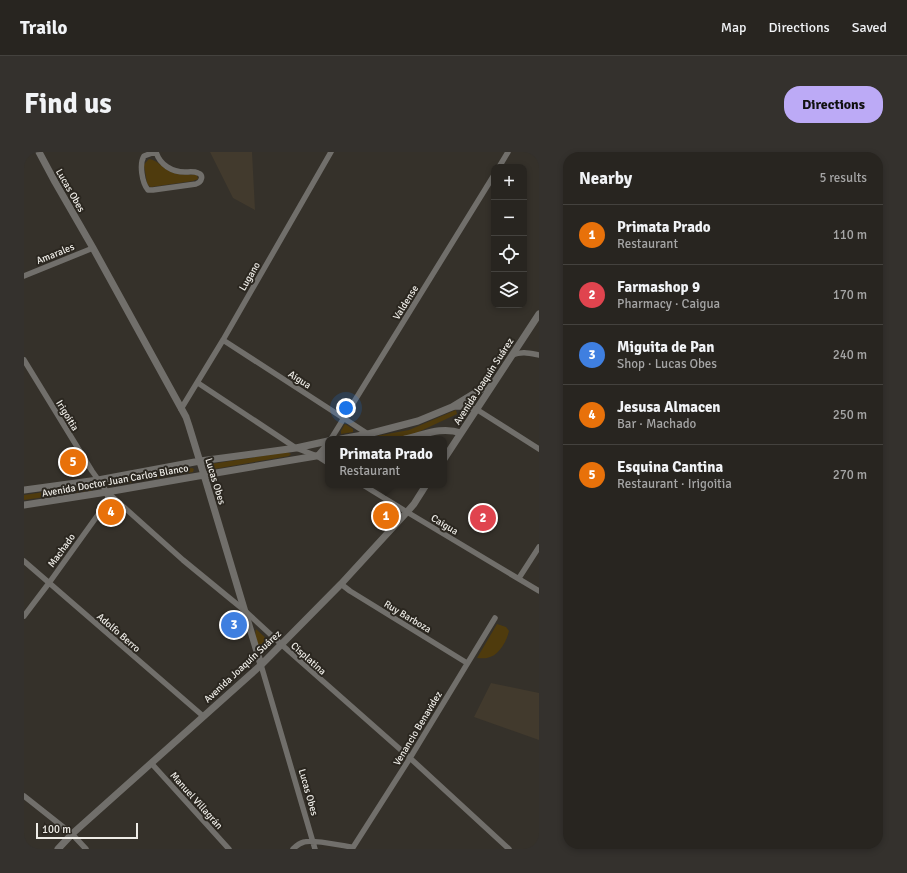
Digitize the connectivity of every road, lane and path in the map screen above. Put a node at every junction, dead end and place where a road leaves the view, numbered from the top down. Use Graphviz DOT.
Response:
graph roads {
  1 [pos="39,152"];
  2 [pos="155,152"];
  3 [pos="331,152"];
  4 [pos="508,152"];
  5 [pos="501,164"];
  6 [pos="491,180"];
  7 [pos="93,248"];
  8 [pos="24,276"];
  9 [pos="539,314"];
  10 [pos="223,340"];
  11 [pos="512,355"];
  12 [pos="539,355"];
  13 [pos="24,360"];
  14 [pos="30,371"];
  15 [pos="24,374"];
  16 [pos="495,381"];
  17 [pos="198,383"];
  18 [pos="452,407"];
  19 [pos="181,409"];
  20 [pos="476,409"];
  21 [pos="344,418"];
  22 [pos="461,433"];
  23 [pos="368,434"];
  24 [pos="333,436"];
  25 [pos="357,436"];
  26 [pos="415,436"];
  27 [pos="325,443"];
  28 [pos="325,446"];
  29 [pos="296,448"];
  30 [pos="539,448"];
  31 [pos="447,454"];
  32 [pos="325,455"];
  33 [pos="317,456"];
  34 [pos="200,461"];
  35 [pos="325,461"];
  36 [pos="204,475"];
  37 [pos="98,480"];
  38 [pos="368,488"];
  39 [pos="424,488"];
  40 [pos="24,490"];
  41 [pos="107,492"];
  42 [pos="24,505"];
  43 [pos="407,512"];
  44 [pos="539,547"];
  45 [pos="24,561"];
  46 [pos="519,578"];
  47 [pos="49,582"];
  48 [pos="341,584"];
  49 [pos="539,591"];
  50 [pos="244,610"];
  51 [pos="24,616"];
  52 [pos="495,618"];
  53 [pos="282,645"];
  54 [pos="466,663"];
  55 [pos="261,666"];
  56 [pos="203,716"];
  57 [pos="410,758"];
  58 [pos="152,764"];
  59 [pos="24,796"];
  60 [pos="72,834"];
  61 [pos="313,841"];
  62 [pos="352,848"];
  63 [pos="58,849"];
  64 [pos="86,849"];
  65 [pos="229,849"];
  66 [pos="293,849"];
  67 [pos="315,849"];
  68 [pos="510,849"];
  1 -- 7 [label="street, Lucas Obes"];
  2 -- 2 [label="street"];
  3 -- 10 [label="street, Lugano"];
  4 -- 5 [label="street"];
  6 -- 21 [label="street, Valdense"];
  7 -- 8 [label="street, Amarales"];
  7 -- 19 [label="street, Lucas Obes"];
  9 -- 11 [label="street, Avenida Joaquín Suárez"];
  10 -- 17 [label="street, Lugano"];
  10 -- 21 [label="street, Aigua"];
  11 -- 12 [label="street"];
  11 -- 16 [label="street, Avenida Joaquín Suárez"];
  13 -- 14 [label="street, Irigoitia"];
  14 -- 15 [label="street"];
  14 -- 37 [label="street, Irigoitia"];
  16 -- 18 [label="street"];
  16 -- 20 [label="street, Avenida Joaquín Suárez"];
  17 -- 19 [label="street, Lugano"];
  17 -- 29 [label="street"];
  18 -- 20 [label="street"];
  18 -- 23 [label="street"];
  19 -- 34 [label="street, Lucas Obes"];
  20 -- 22 [label="street, Avenida Joaquín Suárez"];
  20 -- 30 [label="street"];
  21 -- 23 [label="street, Aigua"];
  21 -- 24 [label="street, Valdense"];
  22 -- 26 [label="street"];
  22 -- 31 [label="street, Avenida Joaquín Suárez"];
  23 -- 25 [label="street"];
  27 -- 29 [label="street, Avenida Doctor Juan Carlos Blanco"];
  28 -- 33 [label="street"];
  29 -- 33 [label="street"];
  29 -- 34 [label="street, Avenida Doctor Juan Carlos Blanco"];
  32 -- 33 [label="street, Avenida Doctor Juan Carlos Blanco"];
  33 -- 35 [label="street"];
  33 -- 36 [label="street, Avenida Doctor Juan Carlos Blanco"];
  34 -- 36 [label="street, Lucas Obes"];
  34 -- 37 [label="street, Avenida Doctor Juan Carlos Blanco"];
  36 -- 41 [label="street, Avenida Doctor Juan Carlos Blanco"];
  36 -- 50 [label="street, Lucas Obes"];
  37 -- 40 [label="street, Avenida Doctor Juan Carlos Blanco"];
  37 -- 41 [label="street, Cisplatina"];
  38 -- 43 [label="street, Caigua"];
  39 -- 43 [label="street, Avenida Joaquín Suárez"];
  41 -- 42 [label="street, Avenida Doctor Juan Carlos Blanco"];
  41 -- 47 [label="street, Machado"];
  41 -- 50 [label="street, Cisplatina"];
  43 -- 46 [label="street, Caigua"];
  43 -- 48 [label="street, Avenida Joaquín Suárez"];
  44 -- 46 [label="street"];
  45 -- 47 [label="street, Adolfo Berro"];
  46 -- 49 [label="street, Caigua"];
  47 -- 51 [label="street, Machado"];
  47 -- 56 [label="street, Adolfo Berro"];
  48 -- 53 [label="street, Avenida Joaquín Suárez"];
  48 -- 54 [label="street, Ruy Barboza"];
  50 -- 53 [label="street, Cisplatina"];
  50 -- 55 [label="street, Lucas Obes"];
  52 -- 54 [label="street, Venancio Benavidez"];
  53 -- 55 [label="street, Avenida Joaquín Suárez"];
  53 -- 57 [label="street, Cisplatina"];
  54 -- 57 [label="street, Venancio Benavidez"];
  55 -- 56 [label="street, Avenida Joaquín Suárez"];
  55 -- 61 [label="street, Lucas Obes"];
  56 -- 58 [label="street, Avenida Joaquín Suárez"];
  57 -- 62 [label="street, Venancio Benavidez"];
  57 -- 68 [label="street, Cisplatina"];
  58 -- 60 [label="street, Avenida Joaquín Suárez"];
  58 -- 65 [label="street, Manuel Villagrán"];
  59 -- 60 [label="street"];
  60 -- 63 [label="street, Avenida Joaquín Suárez"];
  60 -- 64 [label="street"];
  61 -- 62 [label="street, Venancio Benavidez"];
  61 -- 66 [label="street, Venancio Benavidez"];
  61 -- 67 [label="street, Lucas Obes"];
}
